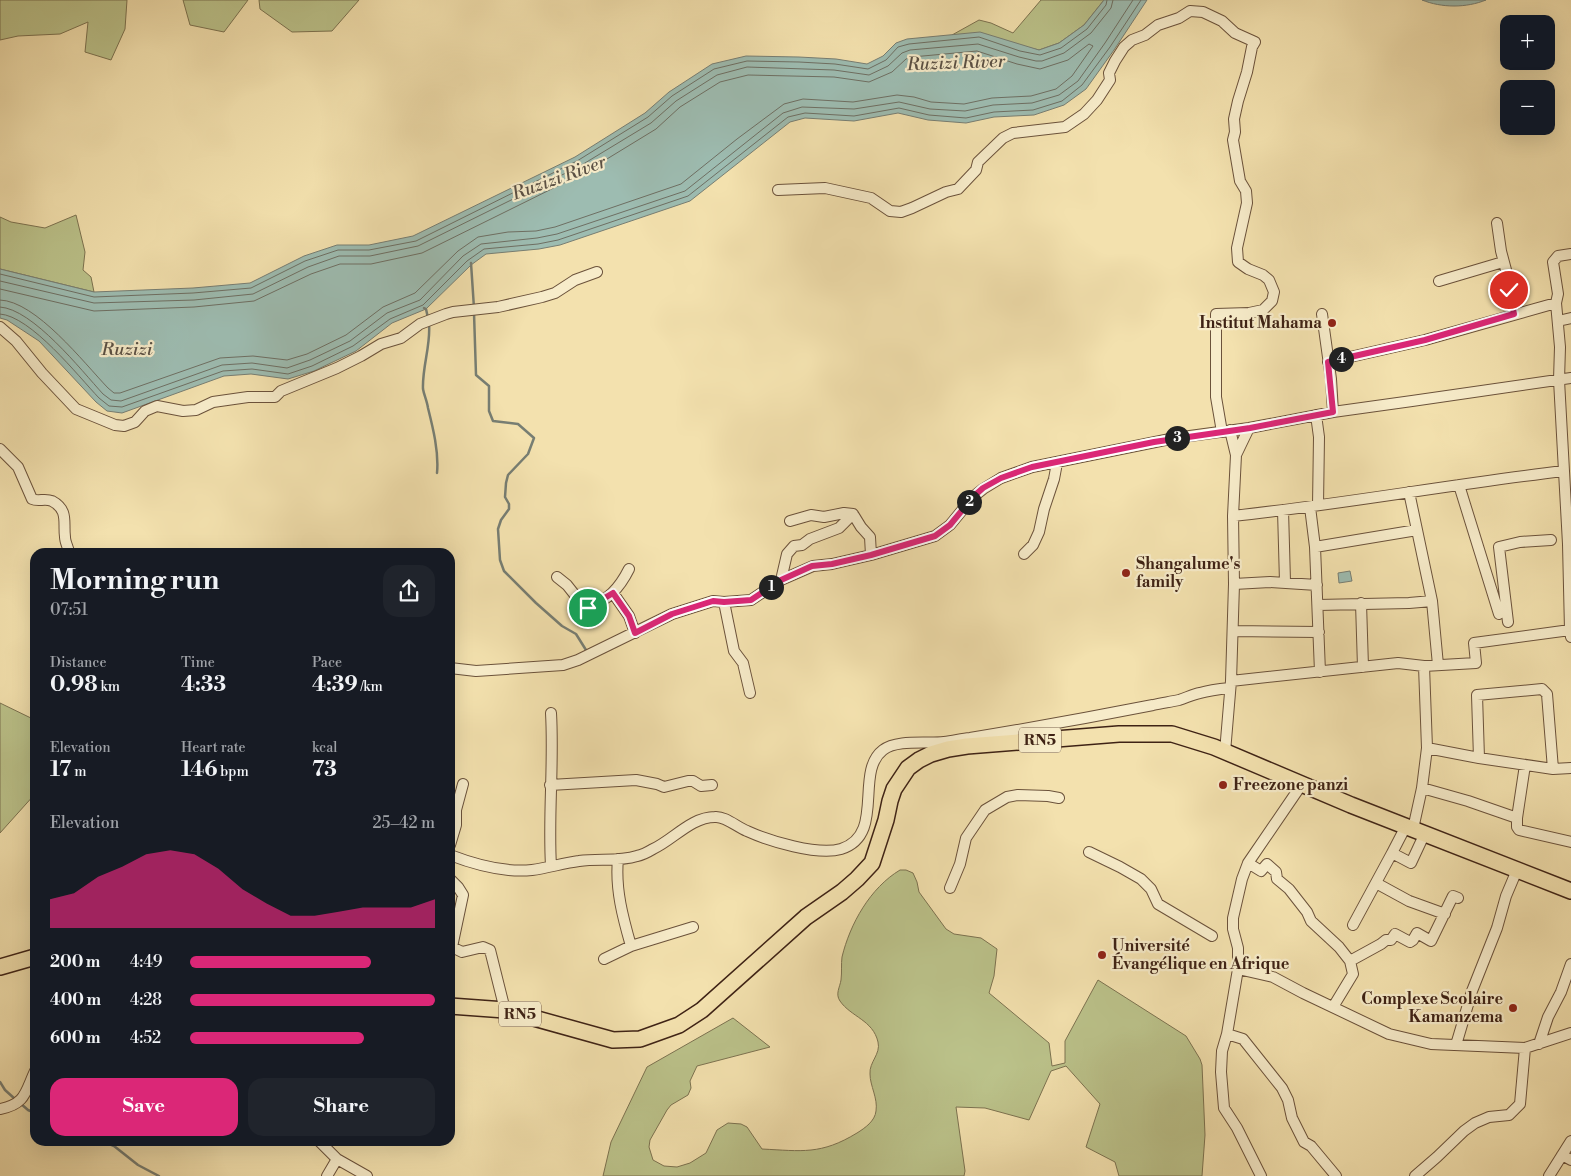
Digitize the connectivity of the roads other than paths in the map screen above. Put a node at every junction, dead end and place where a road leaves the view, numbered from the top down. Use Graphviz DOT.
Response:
graph roads {
  1 [pos="778,190"];
  2 [pos="1497,224"];
  3 [pos="1571,254"];
  4 [pos="1503,262"];
  5 [pos="597,272"];
  6 [pos="1439,281"];
  7 [pos="1556,303"];
  8 [pos="1322,314"];
  9 [pos="1514,314"];
  10 [pos="1571,318"];
  11 [pos="1558,321"];
  12 [pos="0,327"];
  13 [pos="1328,362"];
  14 [pos="1571,378"];
  15 [pos="1559,380"];
  16 [pos="1333,412"];
  17 [pos="1316,415"];
  18 [pos="1250,428"];
  19 [pos="1226,431"];
  20 [pos="0,450"];
  21 [pos="1236,455"];
  22 [pos="1057,463"];
  23 [pos="1564,471"];
  24 [pos="1459,485"];
  25 [pos="1408,492"];
  26 [pos="1314,506"];
  27 [pos="1283,510"];
  28 [pos="853,514"];
  29 [pos="1233,516"];
  30 [pos="790,521"];
  31 [pos="1417,530"];
  32 [pos="1550,540"];
  33 [pos="1315,547"];
  34 [pos="68,548"];
  35 [pos="1024,554"];
  36 [pos="871,555"];
  37 [pos="629,568"];
  38 [pos="557,577"];
  39 [pos="781,580"];
  40 [pos="1285,582"];
  41 [pos="1234,584"];
  42 [pos="1503,584"];
  43 [pos="1317,586"];
  44 [pos="1490,586"];
  45 [pos="613,593"];
  46 [pos="1432,601"];
  47 [pos="724,602"];
  48 [pos="1361,603"];
  49 [pos="1318,604"];
  50 [pos="1499,614"];
  51 [pos="1508,622"];
  52 [pos="1233,631"];
  53 [pos="1319,632"];
  54 [pos="635,633"];
  55 [pos="1570,633"];
  56 [pos="1438,665"];
  57 [pos="1424,666"];
  58 [pos="1363,667"];
  59 [pos="455,669"];
  60 [pos="1320,672"];
  61 [pos="1231,684"];
  62 [pos="750,693"];
  63 [pos="551,713"];
  64 [pos="1427,748"];
  65 [pos="1225,752"];
  66 [pos="1479,758"];
  67 [pos="1525,765"];
  68 [pos="1571,768"];
  69 [pos="1553,769"];
  70 [pos="463,784"];
  71 [pos="1302,784"];
  72 [pos="550,785"];
  73 [pos="712,785"];
  74 [pos="1422,788"];
  75 [pos="1059,798"];
  76 [pos="1517,818"];
  77 [pos="455,828"];
  78 [pos="1414,829"];
  79 [pos="1571,842"];
  80 [pos="1089,852"];
  81 [pos="1392,854"];
  82 [pos="455,856"];
  83 [pos="618,859"];
  84 [pos="1248,863"];
  85 [pos="551,866"];
  86 [pos="1517,870"];
  87 [pos="455,883"];
  88 [pos="1376,883"];
  89 [pos="950,888"];
  90 [pos="1571,891"];
  91 [pos="1458,898"];
  92 [pos="1445,914"];
  93 [pos="1354,925"];
  94 [pos="693,927"];
  95 [pos="455,928"];
  96 [pos="1212,936"];
  97 [pos="631,946"];
  98 [pos="455,949"];
  99 [pos="30,958"];
  100 [pos="604,959"];
  101 [pos="1350,961"];
  102 [pos="1571,964"];
  103 [pos="0,967"];
  104 [pos="1238,969"];
  105 [pos="455,1006"];
  106 [pos="1333,1007"];
  107 [pos="505,1010"];
  108 [pos="1571,1033"];
  109 [pos="1226,1034"];
  110 [pos="1538,1044"];
  111 [pos="1456,1045"];
  112 [pos="1525,1048"];
  113 [pos="30,1081"];
  114 [pos="0,1110"];
  115 [pos="1571,1141"];
  116 [pos="324,1146"];
  117 [pos="1567,1157"];
  118 [pos="337,1159"];
  119 [pos="327,1176"];
  120 [pos="367,1176"];
  121 [pos="1261,1176"];
  122 [pos="1336,1176"];
  123 [pos="1415,1176"];
  124 [pos="1550,1176"];
  1 -- 19 [label="street"];
  2 -- 4 [label="street"];
  3 -- 7 [label="street"];
  4 -- 6 [label="street"];
  4 -- 9 [label="street"];
  5 -- 12 [label="street"];
  7 -- 9 [label="street"];
  7 -- 11 [label="street"];
  8 -- 13 [label="street"];
  9 -- 13 [label="street"];
  10 -- 11 [label="street"];
  11 -- 15 [label="street"];
  13 -- 16 [label="street"];
  14 -- 15 [label="street"];
  15 -- 16 [label="street"];
  15 -- 23 [label="street"];
  16 -- 17 [label="street"];
  17 -- 18 [label="street"];
  17 -- 26 [label="street"];
  18 -- 19 [label="street"];
  18 -- 21 [label="street"];
  19 -- 21 [label="street"];
  19 -- 22 [label="street"];
  20 -- 34 [label="street"];
  21 -- 29 [label="street"];
  22 -- 35 [label="street"];
  22 -- 36 [label="street"];
  23 -- 24 [label="street"];
  23 -- 55 [label="street"];
  24 -- 25 [label="street"];
  24 -- 44 [label="street"];
  25 -- 26 [label="street"];
  25 -- 31 [label="street"];
  26 -- 27 [label="street"];
  26 -- 33 [label="street"];
  27 -- 29 [label="street"];
  27 -- 40 [label="street"];
  28 -- 30 [label="street"];
  28 -- 36 [label="street"];
  28 -- 39 [label="street"];
  29 -- 41 [label="street"];
  31 -- 33 [label="street"];
  31 -- 46 [label="street"];
  32 -- 42 [label="street"];
  33 -- 43 [label="street"];
  36 -- 39 [label="street"];
  37 -- 45 [label="street"];
  38 -- 45 [label="street"];
  39 -- 47 [label="street"];
  40 -- 41 [label="street"];
  40 -- 43 [label="street"];
  41 -- 52 [label="street"];
  42 -- 44 [label="street"];
  42 -- 51 [label="street"];
  43 -- 49 [label="street"];
  44 -- 50 [label="street"];
  45 -- 54 [label="street"];
  46 -- 48 [label="street"];
  46 -- 56 [label="street"];
  47 -- 54 [label="street"];
  47 -- 62 [label="street"];
  48 -- 49 [label="street"];
  48 -- 58 [label="street"];
  49 -- 53 [label="street"];
  52 -- 53 [label="street"];
  52 -- 61 [label="street"];
  53 -- 60 [label="street"];
  54 -- 59 [label="street"];
  55 -- 56 [label="street"];
  56 -- 57 [label="street"];
  57 -- 58 [label="street"];
  57 -- 64 [label="street"];
  58 -- 60 [label="street"];
  60 -- 61 [label="street"];
  61 -- 65 [label="street"];
  61 -- 83 [label="street"];
  63 -- 72 [label="street"];
  64 -- 66 [label="street"];
  64 -- 74 [label="street"];
  65 -- 71 [label="highway, RN5"];
  65 -- 107 [label="highway, RN5"];
  66 -- 67 [label="street"];
  66 -- 69 [label="street"];
  67 -- 69 [label="street"];
  67 -- 76 [label="street"];
  68 -- 69 [label="street"];
  70 -- 77 [label="street"];
  71 -- 78 [label="highway, RN5"];
  71 -- 84 [label="street"];
  72 -- 73 [label="street"];
  72 -- 85 [label="street"];
  74 -- 76 [label="street"];
  74 -- 78 [label="street"];
  75 -- 89 [label="street"];
  76 -- 79 [label="street"];
  78 -- 81 [label="street"];
  78 -- 81 [label="street"];
  78 -- 86 [label="highway, RN5"];
  80 -- 96 [label="street"];
  81 -- 88 [label="street"];
  82 -- 85 [label="street"];
  83 -- 85 [label="street"];
  83 -- 97 [label="street"];
  84 -- 101 [label="street"];
  84 -- 104 [label="street"];
  86 -- 90 [label="highway, RN5"];
  86 -- 111 [label="street"];
  87 -- 95 [label="street"];
  88 -- 92 [label="street"];
  88 -- 93 [label="street"];
  91 -- 92 [label="street"];
  92 -- 101 [label="street"];
  94 -- 97 [label="street"];
  97 -- 100 [label="street"];
  98 -- 107 [label="street"];
  99 -- 103 [label="highway"];
  101 -- 106 [label="street"];
  102 -- 110 [label="street"];
  104 -- 106 [label="street"];
  104 -- 109 [label="street"];
  105 -- 107 [label="highway, RN5"];
  106 -- 111 [label="street"];
  108 -- 110 [label="street"];
  109 -- 121 [label="street"];
  109 -- 122 [label="street"];
  110 -- 112 [label="street"];
  111 -- 112 [label="street"];
  112 -- 123 [label="street"];
  113 -- 114 [label="street"];
  115 -- 117 [label="street"];
  116 -- 118 [label="street"];
  117 -- 124 [label="street"];
  118 -- 119 [label="street"];
  118 -- 120 [label="street"];
}
